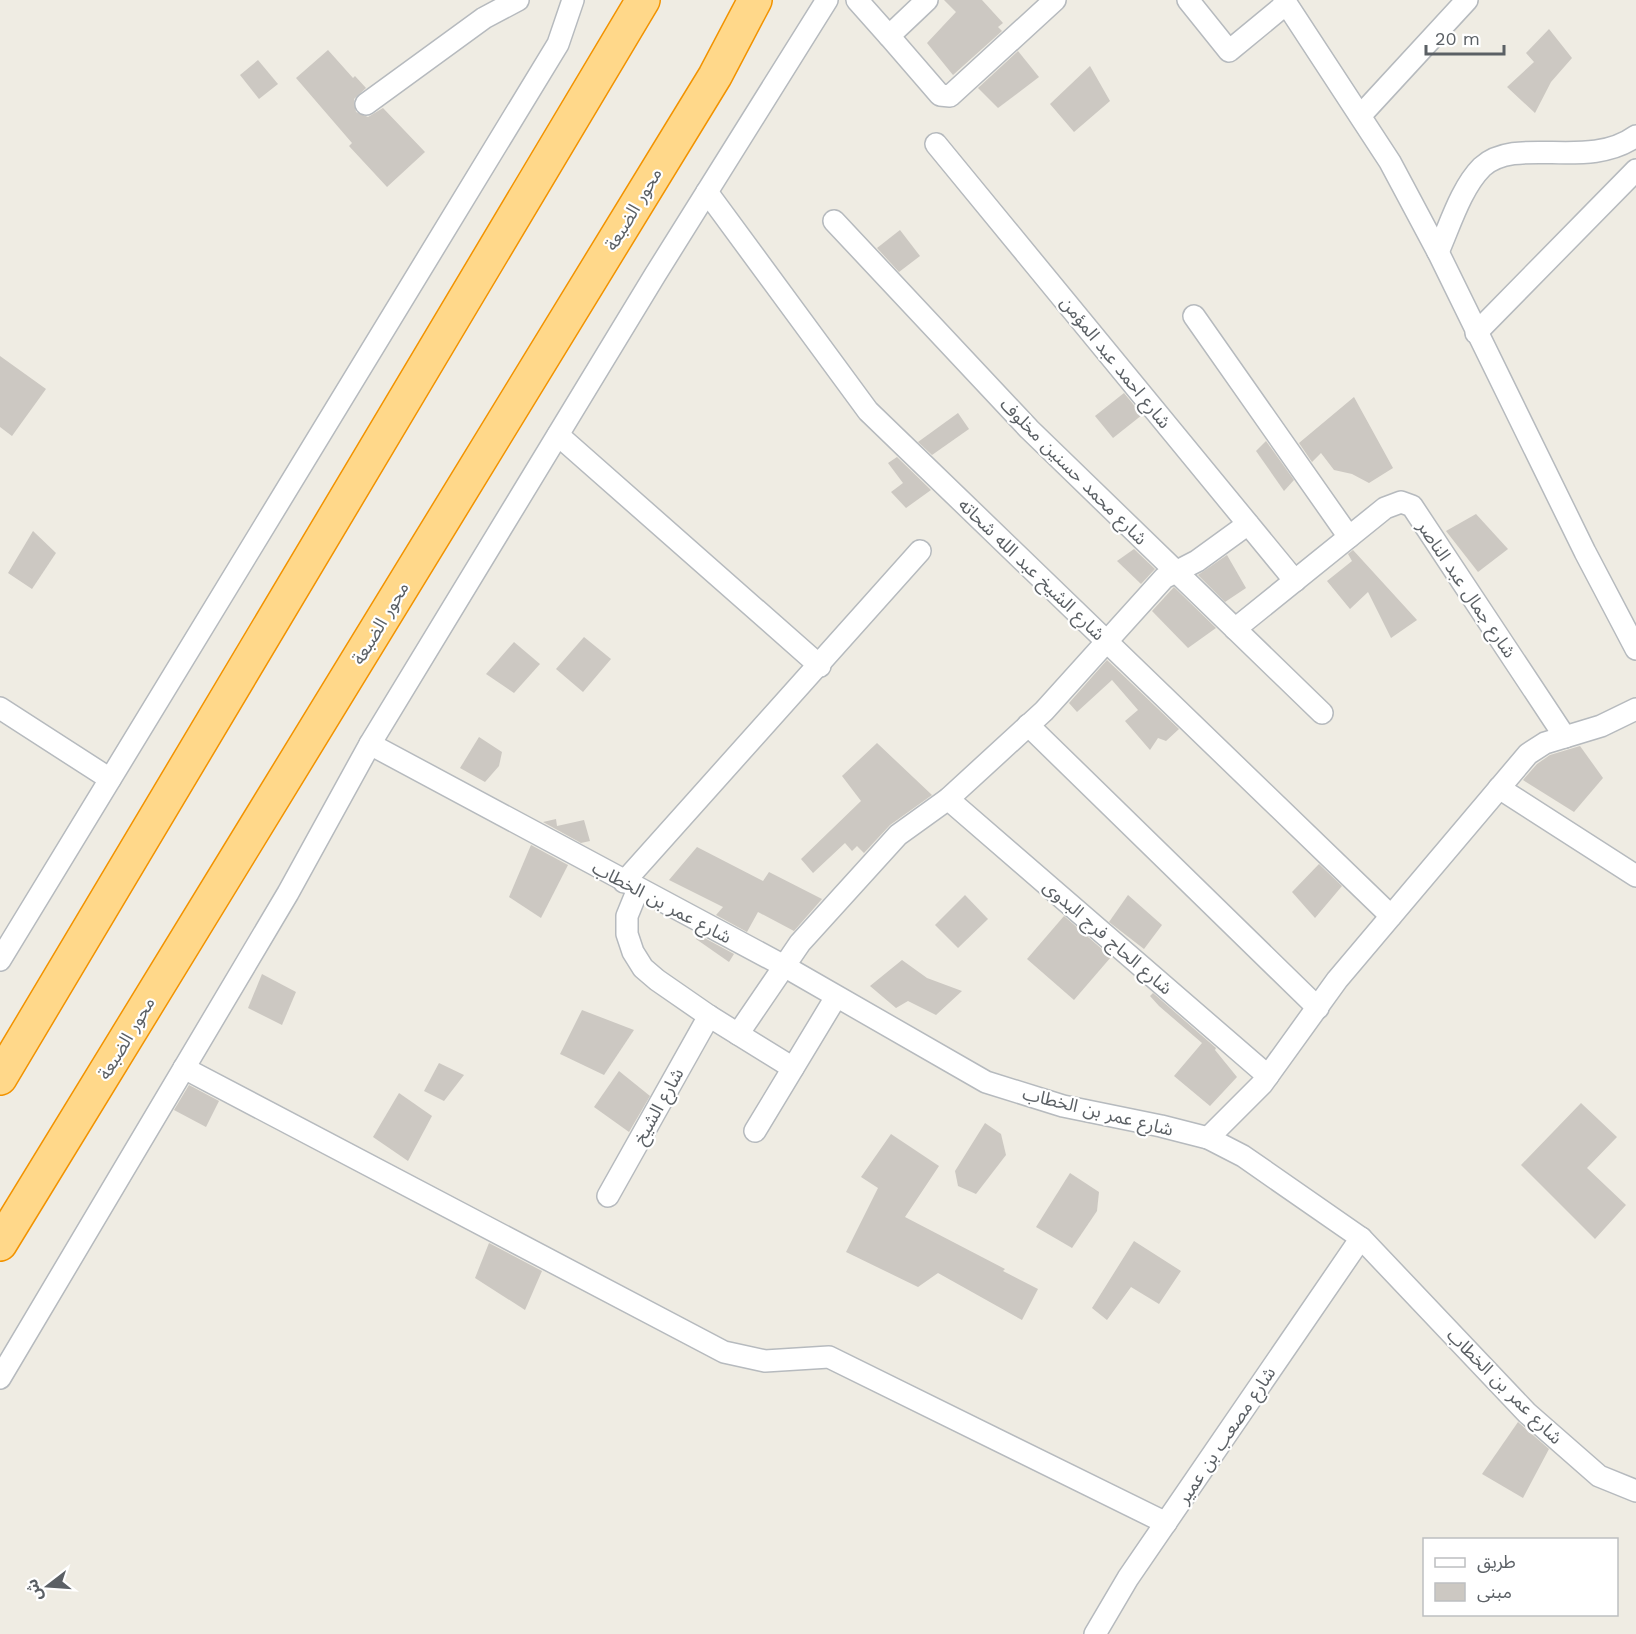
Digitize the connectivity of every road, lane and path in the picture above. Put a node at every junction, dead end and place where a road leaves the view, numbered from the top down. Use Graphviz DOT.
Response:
graph roads {
  1 [pos="518,0"];
  2 [pos="573,0"];
  3 [pos="643,0"];
  4 [pos="755,0"];
  5 [pos="827,0"];
  6 [pos="857,0"];
  7 [pos="927,0"];
  8 [pos="1055,0"];
  9 [pos="1188,0"];
  10 [pos="1467,0"];
  11 [pos="1285,2"];
  12 [pos="889,36"];
  13 [pos="366,104"];
  14 [pos="1360,115"];
  15 [pos="1636,136"];
  16 [pos="936,144"];
  17 [pos="1636,170"];
  18 [pos="707,192"];
  19 [pos="834,221"];
  20 [pos="1438,252"];
  21 [pos="1194,316"];
  22 [pos="1476,333"];
  23 [pos="558,435"];
  24 [pos="1248,524"];
  25 [pos="1349,537"];
  26 [pos="921,551"];
  27 [pos="1176,572"];
  28 [pos="1295,581"];
  29 [pos="1235,629"];
  30 [pos="1107,642"];
  31 [pos="1636,649"];
  32 [pos="820,666"];
  33 [pos="0,708"];
  34 [pos="1636,709"];
  35 [pos="1322,714"];
  36 [pos="1028,725"];
  37 [pos="1565,737"];
  38 [pos="370,744"];
  39 [pos="110,779"];
  40 [pos="1499,788"];
  41 [pos="948,799"];
  42 [pos="1636,876"];
  43 [pos="631,886"];
  44 [pos="1391,916"];
  45 [pos="0,960"];
  46 [pos="784,966"];
  47 [pos="836,997"];
  48 [pos="1317,1008"];
  49 [pos="709,1016"];
  50 [pos="738,1034"];
  51 [pos="184,1068"];
  52 [pos="793,1068"];
  53 [pos="1268,1076"];
  54 [pos="0,1078"];
  55 [pos="755,1131"];
  56 [pos="1208,1138"];
  57 [pos="608,1196"];
  58 [pos="1361,1238"];
  59 [pos="0,1244"];
  60 [pos="0,1378"];
  61 [pos="1636,1491"];
  62 [pos="1166,1523"];
  63 [pos="1095,1634"];
  1 -- 13 [label="street"];
  2 -- 39 [label="street"];
  3 -- 54 [label="highway"];
  4 -- 59 [label="highway, محور الضبعة"];
  5 -- 18 [label="street"];
  6 -- 12 [label="street"];
  7 -- 12 [label="street"];
  8 -- 12 [label="street"];
  9 -- 11 [label="street"];
  10 -- 14 [label="street"];
  11 -- 14 [label="street"];
  14 -- 20 [label="street"];
  15 -- 20 [label="street"];
  16 -- 24 [label="street, شارع احمد عبد المؤمن"];
  17 -- 22 [label="street"];
  18 -- 23 [label="street"];
  18 -- 30 [label="street, شارع الشيخ عبد الله شحاته"];
  19 -- 27 [label="street, شارع محمد حسنين مخلوف"];
  20 -- 22 [label="street"];
  21 -- 25 [label="street"];
  22 -- 31 [label="street"];
  23 -- 32 [label="street"];
  23 -- 38 [label="street"];
  24 -- 27 [label="street"];
  24 -- 28 [label="street, شارع احمد عبد المؤمن"];
  25 -- 28 [label="street, شارع جمال عبد الناصر"];
  25 -- 37 [label="street, شارع جمال عبد الناصر"];
  26 -- 32 [label="street"];
  27 -- 29 [label="street, شارع محمد حسنين مخلوف"];
  27 -- 30 [label="street"];
  28 -- 29 [label="street, شارع جمال عبد الناصر"];
  29 -- 35 [label="street, شارع محمد حسنين مخلوف"];
  30 -- 36 [label="street"];
  30 -- 44 [label="street, شارع الشيخ عبد الله شحاته"];
  32 -- 43 [label="street"];
  33 -- 39 [label="street"];
  34 -- 37 [label="street"];
  36 -- 41 [label="street"];
  36 -- 48 [label="street"];
  37 -- 40 [label="street"];
  38 -- 43 [label="street, شارع عمر بن الخطاب"];
  38 -- 51 [label="street"];
  39 -- 45 [label="street"];
  40 -- 42 [label="street"];
  40 -- 44 [label="street"];
  41 -- 46 [label="street"];
  41 -- 53 [label="street, شارع الحاج فرج البدوى"];
  43 -- 46 [label="street, شارع عمر بن الخطاب"];
  43 -- 49 [label="street"];
  44 -- 48 [label="street"];
  46 -- 47 [label="street, شارع عمر بن الخطاب"];
  46 -- 50 [label="street"];
  47 -- 52 [label="street"];
  47 -- 56 [label="street, شارع عمر بن الخطاب"];
  48 -- 53 [label="street"];
  49 -- 50 [label="street"];
  49 -- 57 [label="street, شارع الشيخ"];
  50 -- 52 [label="street"];
  51 -- 60 [label="street"];
  51 -- 62 [label="street"];
  52 -- 55 [label="street"];
  53 -- 56 [label="street"];
  56 -- 58 [label="street, شارع عمر بن الخطاب"];
  58 -- 61 [label="street, شارع عمر بن الخطاب"];
  58 -- 62 [label="street, شارع مصعب بن عمير"];
  62 -- 63 [label="street, شارع مصعب بن عمير"];
}
